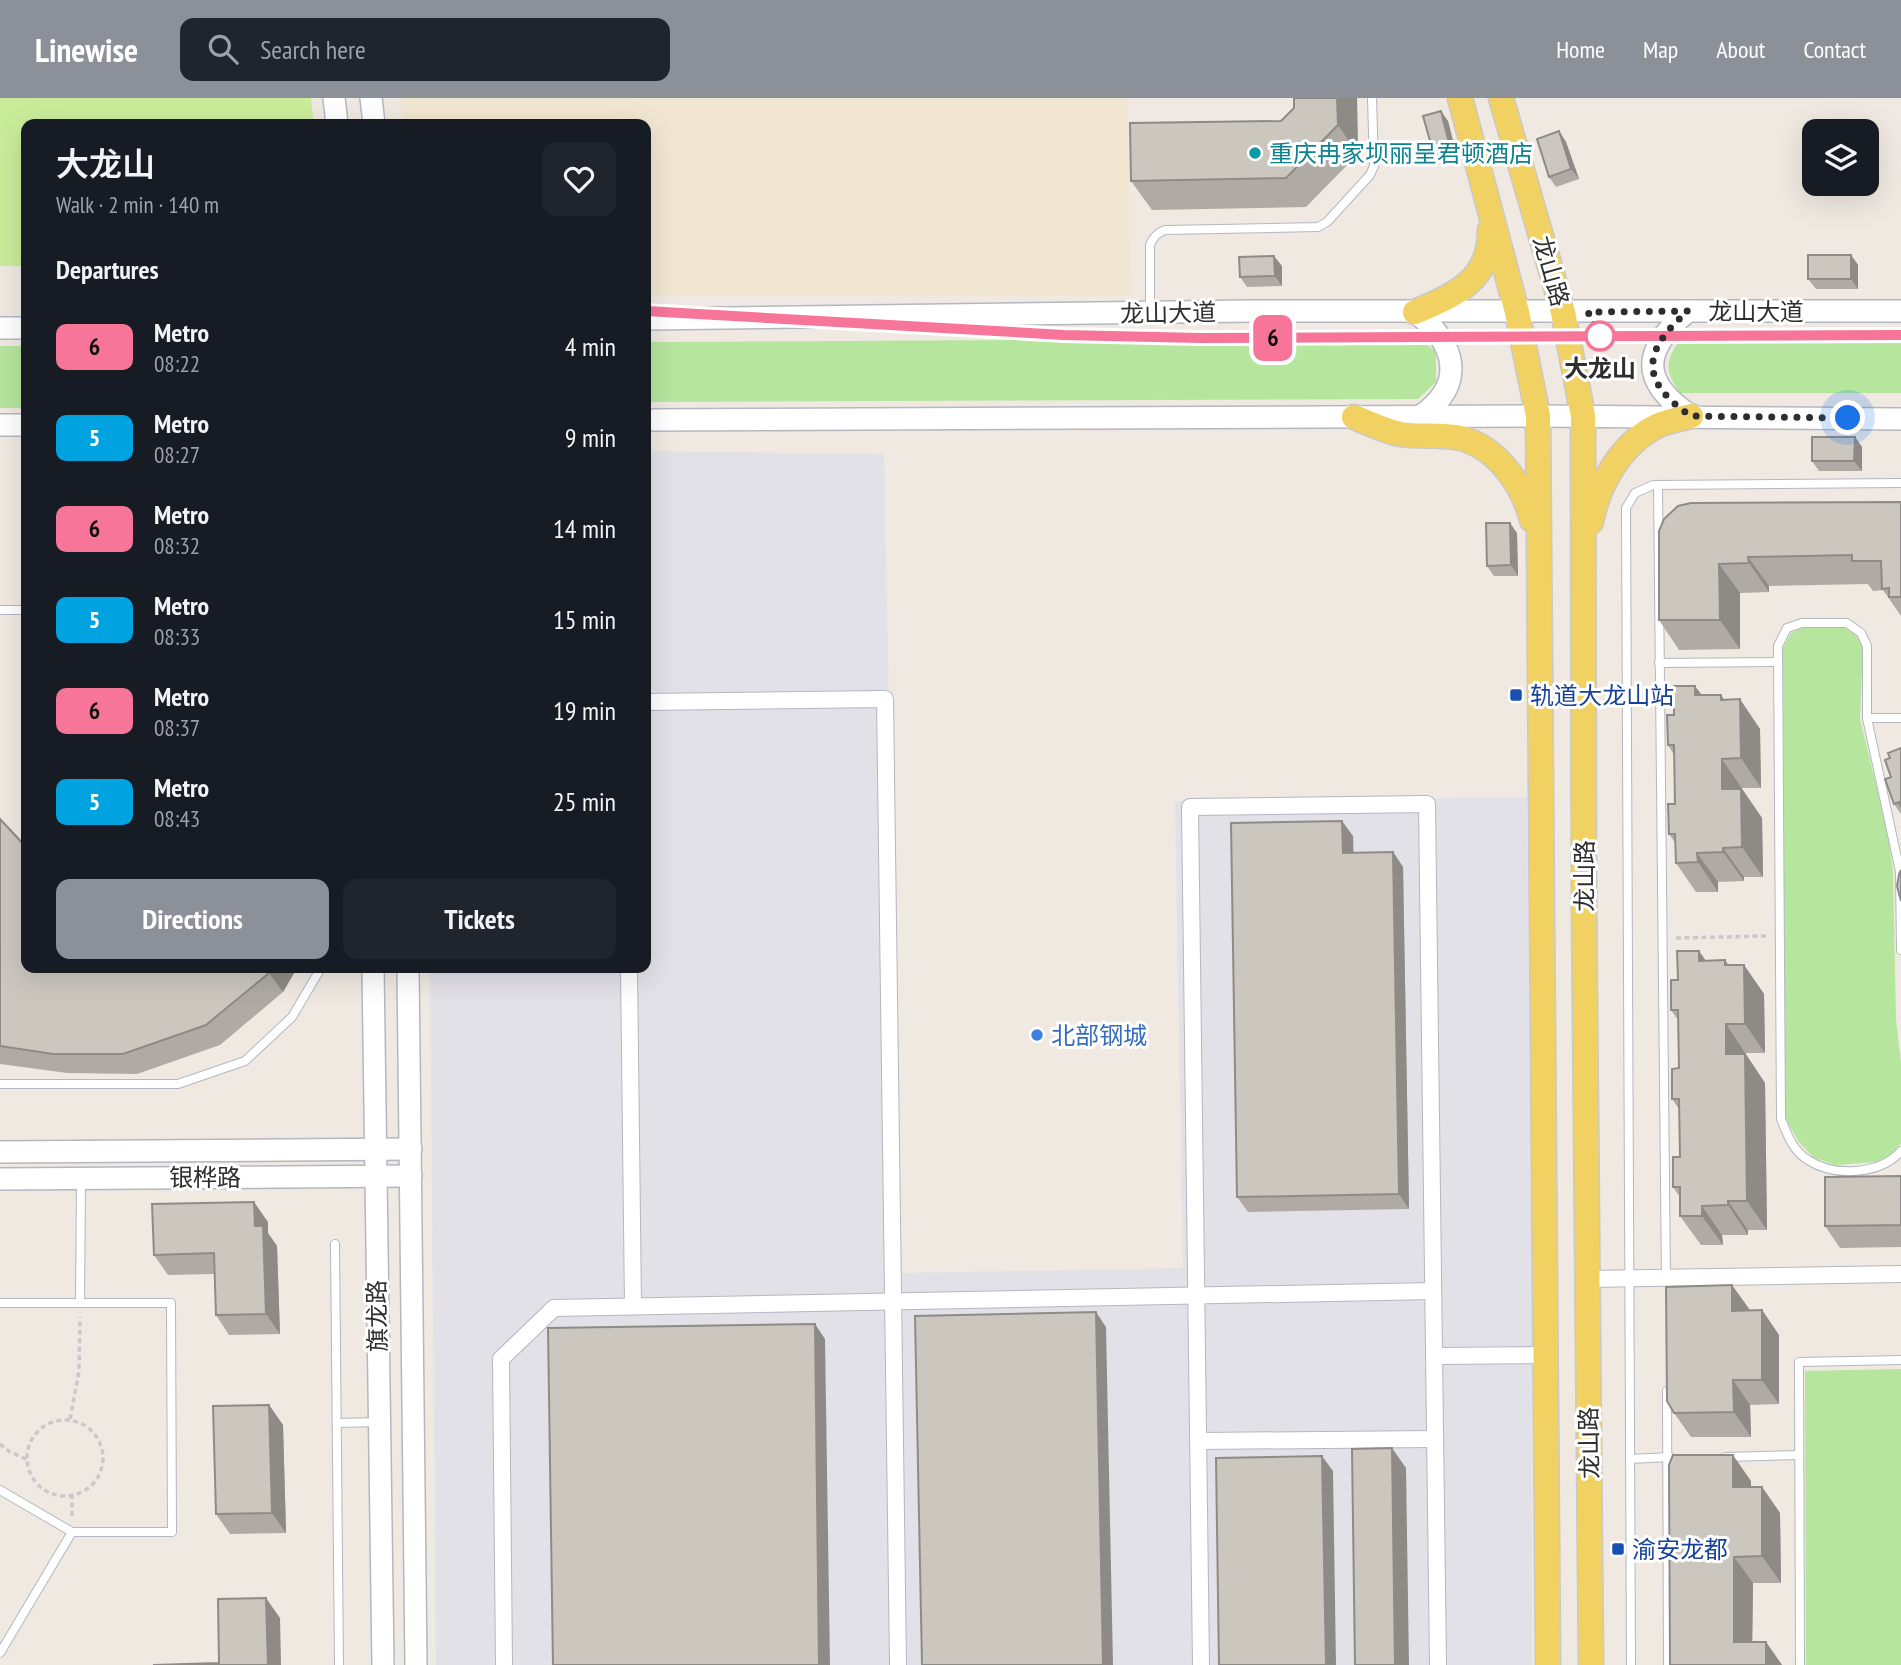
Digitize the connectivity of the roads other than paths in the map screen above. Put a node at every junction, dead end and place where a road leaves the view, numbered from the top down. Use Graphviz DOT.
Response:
graph roads {
  1 [pos="334,98"];
  2 [pos="371,98"];
  3 [pos="1372,98"];
  4 [pos="1460,98"];
  5 [pos="1501,98"];
  6 [pos="336,119"];
  7 [pos="373,119"];
  8 [pos="1490,208"];
  9 [pos="1688,311"];
  10 [pos="1901,311"];
  11 [pos="1415,312"];
  12 [pos="1517,312"];
  13 [pos="1563,312"];
  14 [pos="1150,313"];
  15 [pos="651,319"];
  16 [pos="0,328"];
  17 [pos="21,328"];
  18 [pos="1538,416"];
  19 [pos="1583,416"];
  20 [pos="1691,416"];
  21 [pos="1354,417"];
  22 [pos="1419,417"];
  23 [pos="1901,419"];
  24 [pos="651,420"];
  25 [pos="0,425"];
  26 [pos="21,425"];
  27 [pos="1901,483"];
  28 [pos="1658,485"];
  29 [pos="1671,518"];
  30 [pos="1658,519"];
  31 [pos="1539,549"];
  32 [pos="1583,564"];
  33 [pos="0,610"];
  34 [pos="21,610"];
  35 [pos="1777,662"];
  36 [pos="1659,663"];
  37 [pos="651,702"];
  38 [pos="1867,718"];
  39 [pos="1901,718"];
  40 [pos="1901,950"];
  41 [pos="318,973"];
  42 [pos="373,973"];
  43 [pos="408,973"];
  44 [pos="629,973"];
  45 [pos="0,1084"];
  46 [pos="374,1149"];
  47 [pos="411,1149"];
  48 [pos="0,1152"];
  49 [pos="1901,1152"];
  50 [pos="375,1176"];
  51 [pos="411,1176"];
  52 [pos="81,1178"];
  53 [pos="0,1179"];
  54 [pos="335,1244"];
  55 [pos="1901,1273"];
  56 [pos="1629,1278"];
  57 [pos="1587,1279"];
  58 [pos="1666,1283"];
  59 [pos="1433,1291"];
  60 [pos="1197,1296"];
  61 [pos="0,1303"];
  62 [pos="80,1303"];
  63 [pos="893,1303"];
  64 [pos="633,1306"];
  65 [pos="1545,1355"];
  66 [pos="1434,1356"];
  67 [pos="1901,1360"];
  68 [pos="1667,1388"];
  69 [pos="378,1422"];
  70 [pos="337,1423"];
  71 [pos="1434,1439"];
  72 [pos="1198,1441"];
  73 [pos="1798,1455"];
  74 [pos="1680,1457"];
  75 [pos="1718,1457"];
  76 [pos="1667,1458"];
  77 [pos="1630,1459"];
  78 [pos="0,1490"];
  79 [pos="72,1532"];
  80 [pos="0,1653"];
  81 [pos="339,1665"];
  82 [pos="383,1665"];
  83 [pos="416,1665"];
  84 [pos="504,1665"];
  85 [pos="898,1665"];
  86 [pos="1201,1665"];
  87 [pos="1438,1665"];
  88 [pos="1548,1665"];
  89 [pos="1591,1665"];
  90 [pos="1631,1665"];
  91 [pos="1668,1665"];
  92 [pos="1800,1665"];
  1 -- 6 [label="main road"];
  2 -- 7 [label="main road"];
  3 -- 14 [label="lane"];
  4 -- 8 [label="main road, 龙山路"];
  5 -- 13 [label="main road, 龙山路"];
  8 -- 11 [label="main road"];
  8 -- 12 [label="main road, 龙山路"];
  9 -- 10 [label="main road, 龙山大道"];
  9 -- 13 [label="main road, 龙山大道"];
  9 -- 20 [label="main road"];
  11 -- 12 [label="main road, 龙山大道"];
  11 -- 14 [label="main road, 龙山大道"];
  11 -- 22 [label="main road"];
  12 -- 13 [label="main road, 龙山大道"];
  12 -- 18 [label="main road, 龙山路"];
  13 -- 19 [label="main road, 龙山路"];
  14 -- 15 [label="main road, 龙山大道"];
  16 -- 17 [label="main road"];
  18 -- 19 [label="main road"];
  18 -- 22 [label="main road"];
  18 -- 31 [label="main road, 龙山路"];
  19 -- 20 [label="main road"];
  19 -- 32 [label="main road, 龙山路"];
  20 -- 23 [label="main road"];
  20 -- 32 [label="main road"];
  21 -- 22 [label="main road"];
  21 -- 24 [label="main road"];
  21 -- 31 [label="main road"];
  25 -- 26 [label="main road"];
  27 -- 28 [label="lane"];
  28 -- 30 [label="lane"];
  28 -- 56 [label="lane"];
  29 -- 30 [label="lane"];
  30 -- 36 [label="lane"];
  31 -- 65 [label="main road, 龙山路"];
  32 -- 57 [label="main road, 龙山路"];
  33 -- 34 [label="lane"];
  35 -- 36 [label="lane"];
  35 -- 38 [label="lane"];
  35 -- 49 [label="lane"];
  36 -- 58 [label="lane"];
  37 -- 63 [label="street"];
  38 -- 39 [label="lane"];
  38 -- 40 [label="lane"];
  41 -- 45 [label="lane"];
  42 -- 46 [label="main road, 旗龙路"];
  43 -- 47 [label="main road"];
  44 -- 64 [label="street"];
  46 -- 47 [label="main road, 银桦路"];
  46 -- 48 [label="main road, 银桦路"];
  46 -- 50 [label="main road, 旗龙路"];
  47 -- 51 [label="main road"];
  50 -- 51 [label="main road, 银桦路"];
  50 -- 52 [label="main road, 银桦路"];
  50 -- 69 [label="main road, 旗龙路"];
  51 -- 83 [label="main road"];
  52 -- 53 [label="main road, 银桦路"];
  52 -- 62 [label="lane"];
  54 -- 70 [label="lane"];
  55 -- 58 [label="street"];
  56 -- 57 [label="street"];
  56 -- 58 [label="street"];
  56 -- 77 [label="lane"];
  57 -- 89 [label="main road, 龙山路"];
  59 -- 60 [label="street"];
  59 -- 60 [label="street"];
  59 -- 66 [label="street"];
  60 -- 63 [label="street"];
  60 -- 72 [label="street"];
  61 -- 62 [label="lane"];
  62 -- 79 [label="lane"];
  63 -- 64 [label="street"];
  63 -- 85 [label="street"];
  64 -- 84 [label="street"];
  65 -- 66 [label="street"];
  65 -- 88 [label="main road, 龙山路"];
  66 -- 71 [label="street"];
  67 -- 73 [label="lane"];
  68 -- 76 [label="lane"];
  69 -- 70 [label="lane"];
  69 -- 82 [label="main road, 旗龙路"];
  70 -- 81 [label="lane"];
  71 -- 72 [label="street"];
  71 -- 87 [label="street"];
  72 -- 86 [label="street"];
  73 -- 75 [label="lane"];
  73 -- 92 [label="lane"];
  74 -- 76 [label="lane"];
  76 -- 77 [label="lane"];
  76 -- 91 [label="lane"];
  77 -- 90 [label="lane"];
  78 -- 79 [label="lane"];
  79 -- 80 [label="lane"];
}
